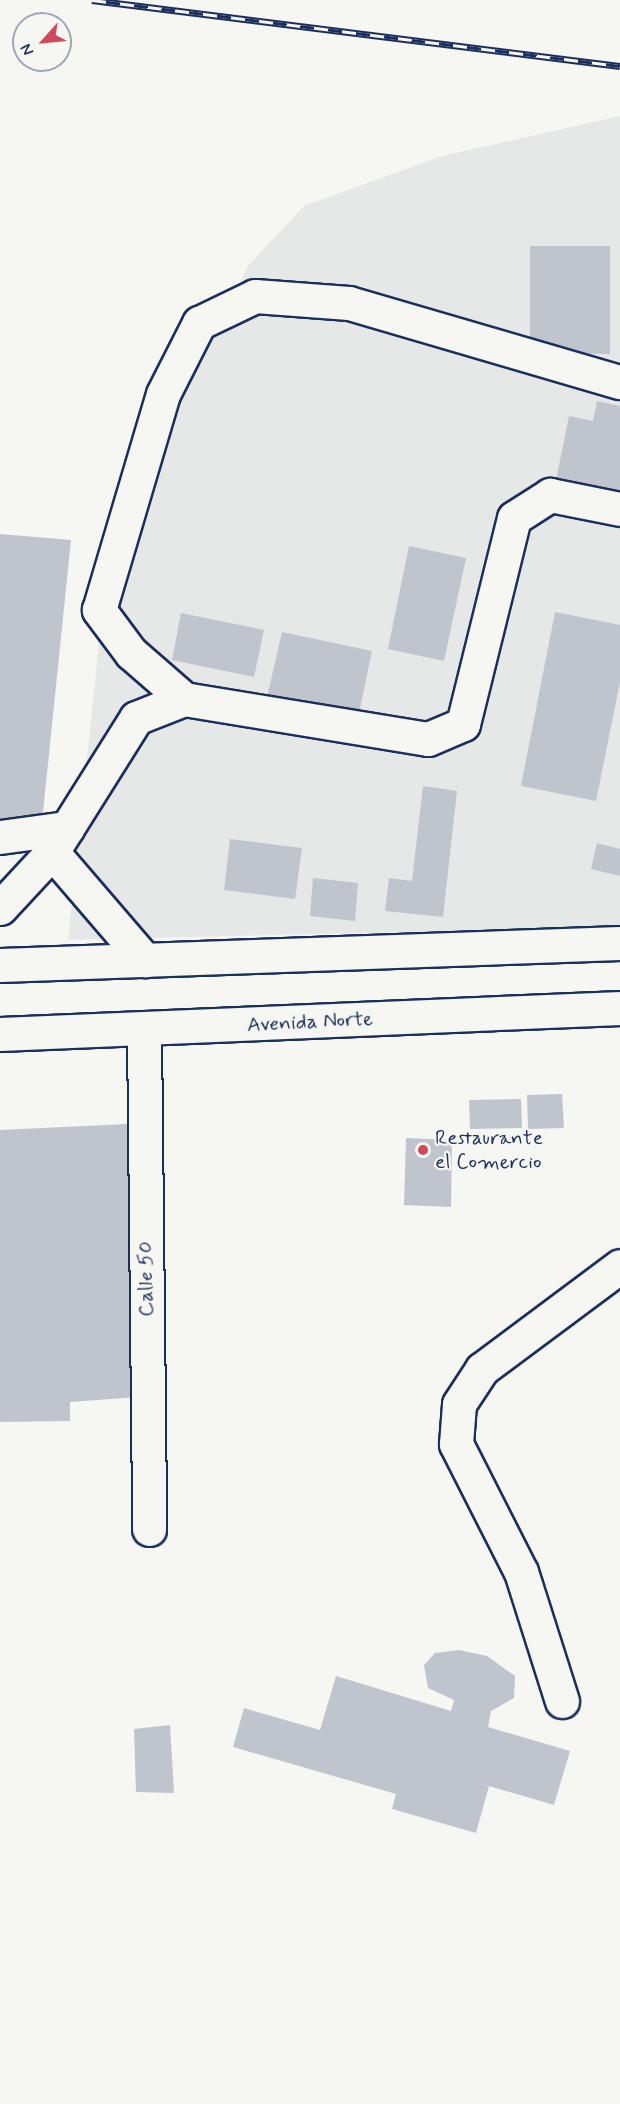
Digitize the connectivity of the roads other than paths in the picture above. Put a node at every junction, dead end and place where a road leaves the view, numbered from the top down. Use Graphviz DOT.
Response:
graph roads {
  1 [pos="620,382"];
  2 [pos="620,509"];
  3 [pos="184,699"];
  4 [pos="0,837"];
  5 [pos="59,840"];
  6 [pos="0,908"];
  7 [pos="620,943"];
  8 [pos="145,960"];
  9 [pos="0,965"];
  10 [pos="620,1008"];
  11 [pos="144,1029"];
  12 [pos="0,1034"];
  13 [pos="620,1266"];
  14 [pos="149,1529"];
  15 [pos="562,1701"];
  1 -- 3 [label="main road"];
  2 -- 3 [label="main road"];
  3 -- 5 [label="main road"];
  4 -- 5 [label="main road"];
  5 -- 6 [label="main road"];
  5 -- 8 [label="main road"];
  7 -- 8 [label="main road"];
  8 -- 9 [label="main road"];
  10 -- 11 [label="main road, Avenida Norte"];
  11 -- 12 [label="main road, Avenida Norte"];
  11 -- 14 [label="main road, Calle 50"];
  13 -- 15 [label="main road"];
}
